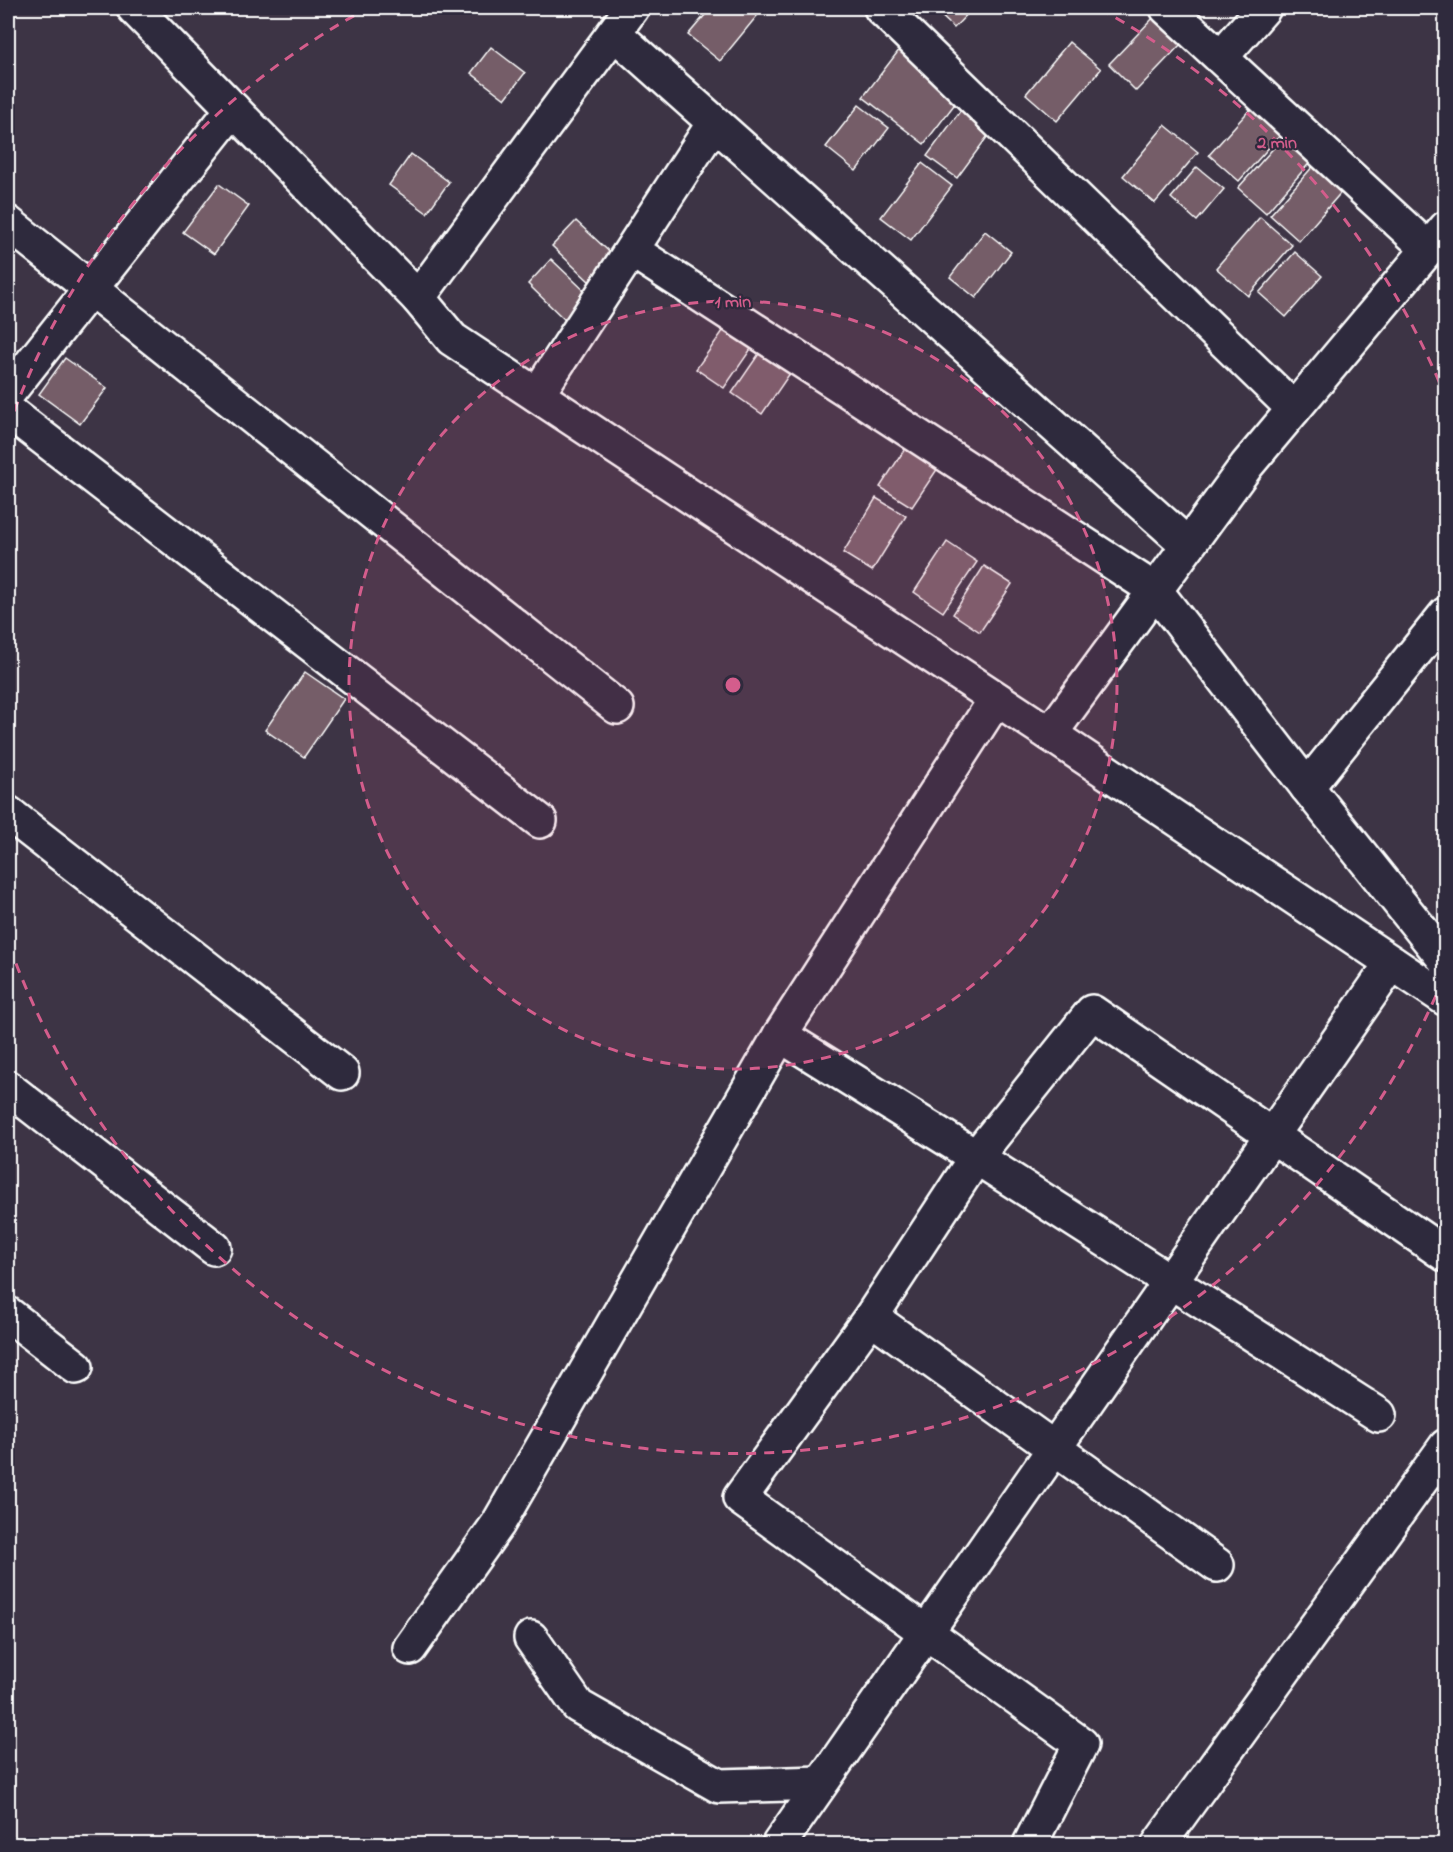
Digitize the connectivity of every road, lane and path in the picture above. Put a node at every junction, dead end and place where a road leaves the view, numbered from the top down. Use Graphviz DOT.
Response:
graph roads {
  1 [pos="134,8"];
  2 [pos="881,8"];
  3 [pos="1167,8"];
  4 [pos="1264,8"];
  5 [pos="623,20"];
  6 [pos="1221,57"];
  7 [pos="233,109"];
  8 [pos="714,123"];
  9 [pos="8,223"];
  10 [pos="1437,239"];
  11 [pos="633,252"];
  12 [pos="90,288"];
  13 [pos="418,298"];
  14 [pos="8,393"];
  15 [pos="537,395"];
  16 [pos="1294,409"];
  17 [pos="8,411"];
  18 [pos="1188,545"];
  19 [pos="1155,590"];
  20 [pos="1446,614"];
  21 [pos="996,699"];
  22 [pos="617,707"];
  23 [pos="1050,734"];
  24 [pos="1306,787"];
  25 [pos="8,813"];
  26 [pos="540,821"];
  27 [pos="1446,962"];
  28 [pos="1392,963"];
  29 [pos="1446,999"];
  30 [pos="780,1035"];
  31 [pos="342,1073"];
  32 [pos="8,1088"];
  33 [pos="1272,1136"];
  34 [pos="976,1157"];
  35 [pos="214,1248"];
  36 [pos="1446,1255"];
  37 [pos="1169,1282"];
  38 [pos="8,1314"];
  39 [pos="871,1317"];
  40 [pos="76,1367"];
  41 [pos="1379,1415"];
  42 [pos="1446,1446"];
  43 [pos="1054,1449"];
  44 [pos="1217,1565"];
  45 [pos="927,1632"];
  46 [pos="531,1638"];
  47 [pos="410,1648"];
  48 [pos="821,1783"];
  49 [pos="779,1845"];
  50 [pos="1030,1845"];
  51 [pos="1159,1845"];
  1 -- 7 [label="street"];
  2 -- 16 [label="street"];
  3 -- 6 [label="street"];
  4 -- 6 [label="street"];
  5 -- 8 [label="street"];
  5 -- 13 [label="street"];
  6 -- 10 [label="street"];
  7 -- 12 [label="street"];
  7 -- 13 [label="street"];
  8 -- 15 [label="street"];
  8 -- 18 [label="street"];
  9 -- 12 [label="street"];
  10 -- 16 [label="street"];
  11 -- 19 [label="street"];
  12 -- 14 [label="street"];
  12 -- 22 [label="street"];
  13 -- 15 [label="street"];
  15 -- 21 [label="street"];
  16 -- 18 [label="street"];
  17 -- 26 [label="street"];
  18 -- 19 [label="street"];
  19 -- 23 [label="street"];
  19 -- 24 [label="street"];
  20 -- 24 [label="street"];
  21 -- 23 [label="street"];
  21 -- 30 [label="street"];
  23 -- 28 [label="street"];
  24 -- 27 [label="street"];
  25 -- 31 [label="street"];
  28 -- 29 [label="street"];
  28 -- 33 [label="street"];
  30 -- 34 [label="street"];
  30 -- 47 [label="street"];
  32 -- 35 [label="street"];
  33 -- 34 [label="street"];
  33 -- 36 [label="street"];
  33 -- 37 [label="street"];
  34 -- 37 [label="street"];
  34 -- 39 [label="street"];
  37 -- 41 [label="street"];
  37 -- 43 [label="street"];
  38 -- 40 [label="street"];
  39 -- 43 [label="street"];
  39 -- 45 [label="street"];
  42 -- 51 [label="street"];
  43 -- 44 [label="street"];
  43 -- 45 [label="street"];
  45 -- 48 [label="street"];
  45 -- 50 [label="street"];
  46 -- 48 [label="street"];
  48 -- 49 [label="street"];
}
